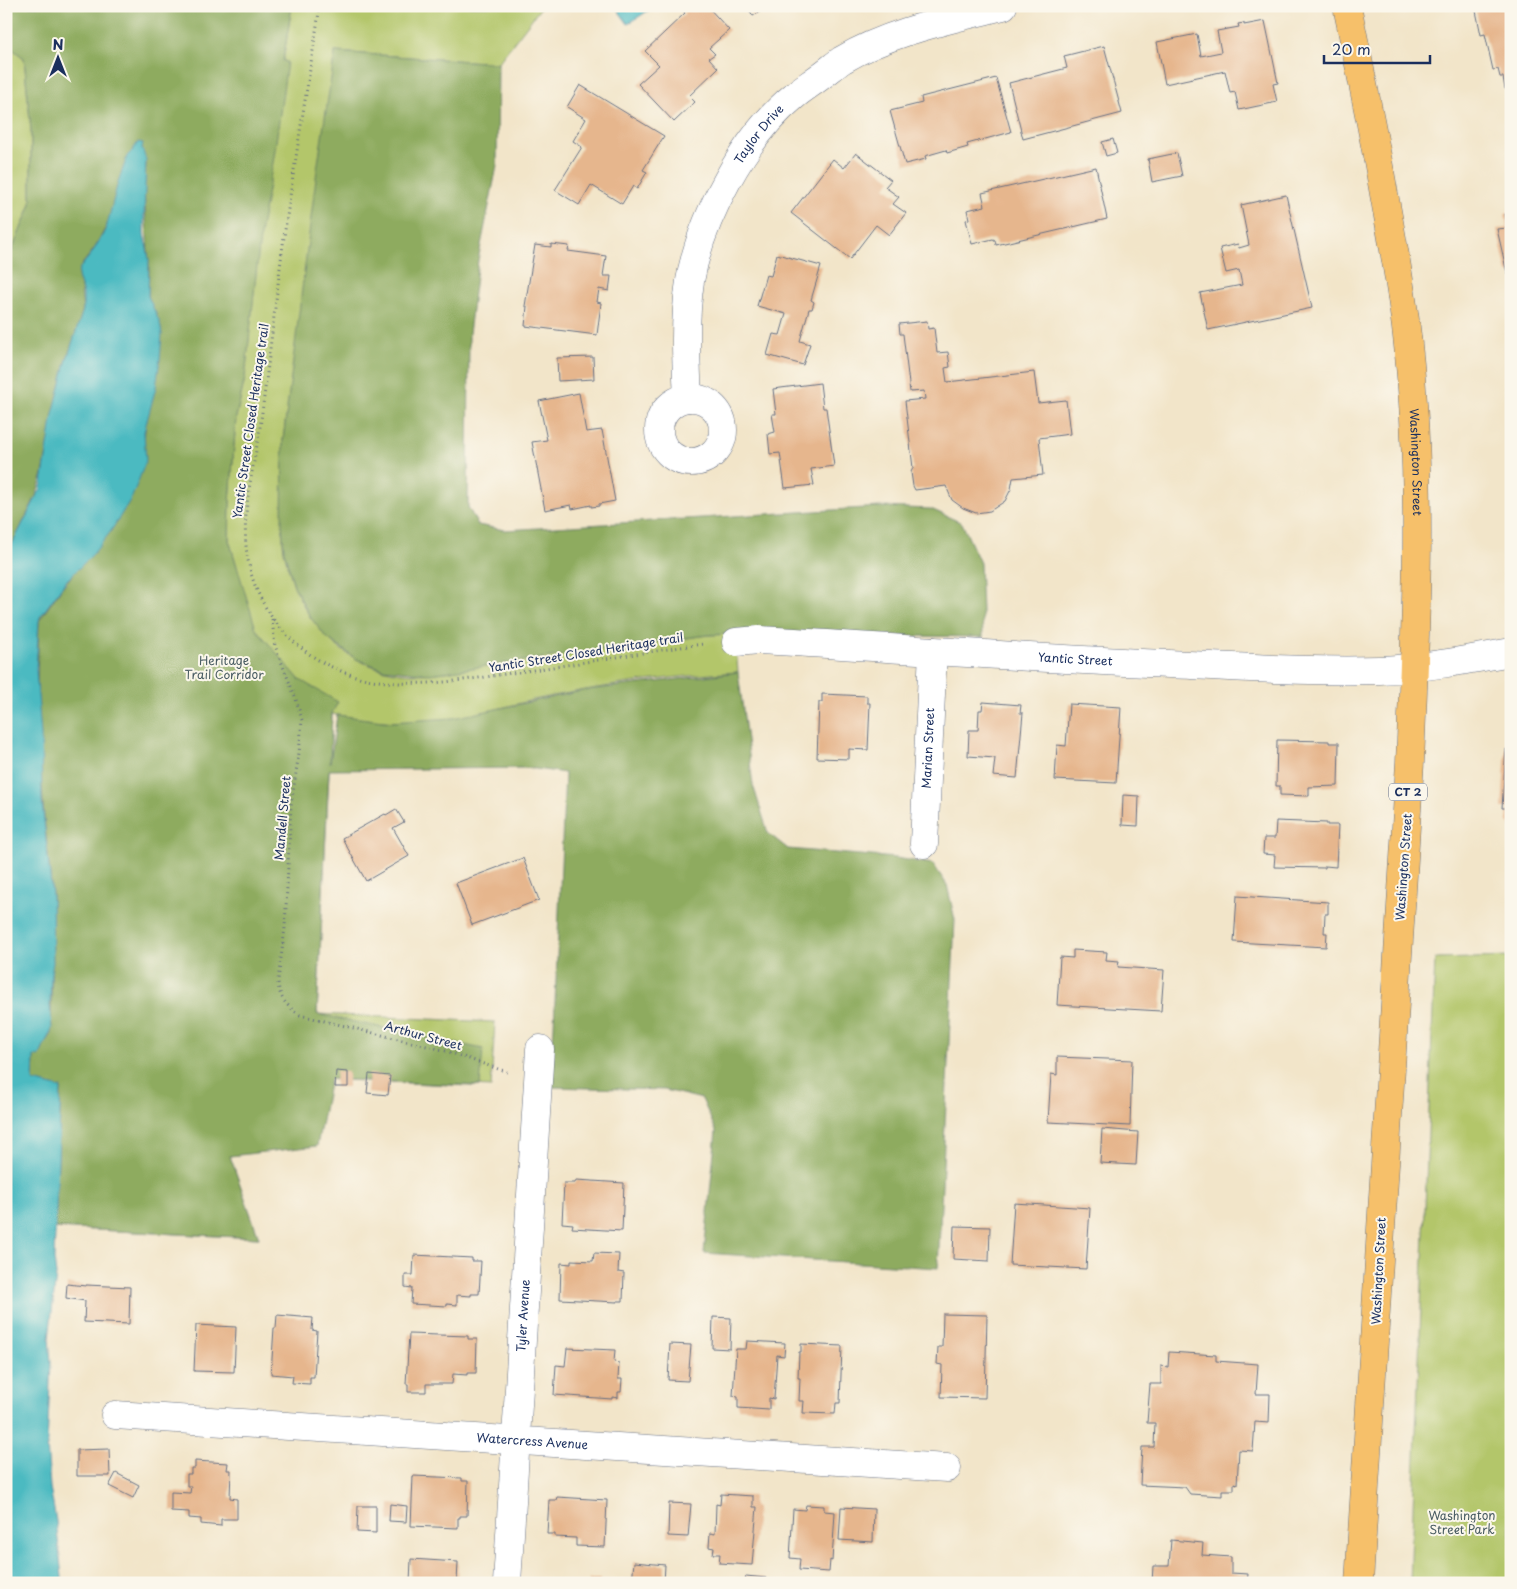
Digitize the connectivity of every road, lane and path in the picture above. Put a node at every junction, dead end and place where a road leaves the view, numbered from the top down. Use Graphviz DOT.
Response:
graph roads {
  1 [pos="320,6"];
  2 [pos="1003,6"];
  3 [pos="1347,6"];
  4 [pos="688,398"];
  5 [pos="272,618"];
  6 [pos="736,642"];
  7 [pos="933,651"];
  8 [pos="1511,652"];
  9 [pos="1414,668"];
  10 [pos="924,844"];
  11 [pos="300,1015"];
  12 [pos="540,1048"];
  13 [pos="538,1084"];
  14 [pos="115,1415"];
  15 [pos="515,1440"];
  16 [pos="947,1468"];
  17 [pos="507,1583"];
  18 [pos="1360,1583"];
  1 -- 5 [label="path, Yantic Street Closed Heritage trail"];
  2 -- 4 [label="street, Taylor Drive"];
  3 -- 9 [label="highway, Washington Street / CT 2"];
  5 -- 6 [label="path, Yantic Street Closed Heritage trail"];
  5 -- 11 [label="path, Mandell Street"];
  6 -- 7 [label="street, Yantic Street"];
  7 -- 9 [label="street, Yantic Street"];
  7 -- 10 [label="street, Marian Street"];
  8 -- 9 [label="street, Yantic Street"];
  9 -- 18 [label="highway, Washington Street / CT 2"];
  11 -- 13 [label="path, Arthur Street"];
  12 -- 13 [label="street, Tyler Avenue"];
  13 -- 15 [label="street, Tyler Avenue"];
  14 -- 15 [label="street, Watercress Avenue"];
  15 -- 16 [label="street, Watercress Avenue"];
  15 -- 17 [label="street, Tyler Avenue"];
}
